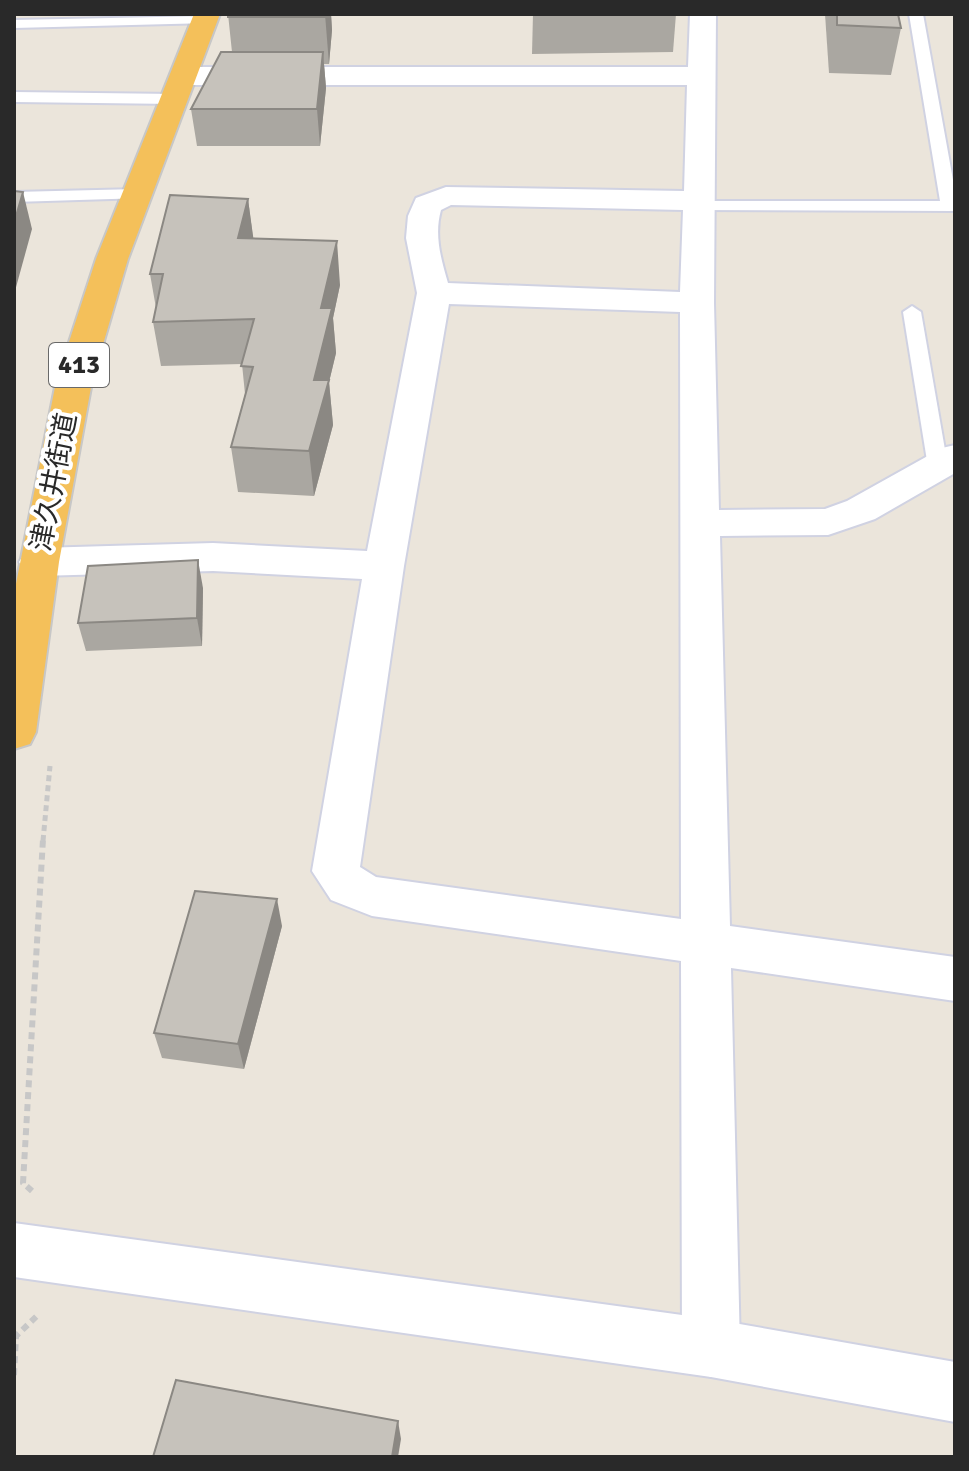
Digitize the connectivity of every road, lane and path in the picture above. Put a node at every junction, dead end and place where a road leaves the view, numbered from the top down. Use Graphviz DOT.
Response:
graph roads {
  1 [pos="703,14"];
  2 [pos="916,14"];
  3 [pos="206,17"];
  4 [pos="14,24"];
  5 [pos="700,76"];
  6 [pos="180,88"];
  7 [pos="14,97"];
  8 [pos="138,194"];
  9 [pos="14,197"];
  10 [pos="697,203"];
  11 [pos="952,206"];
  12 [pos="434,293"];
  13 [pos="697,303"];
  14 [pos="912,312"];
  15 [pos="947,462"];
  16 [pos="700,523"];
  17 [pos="39,562"];
  18 [pos="384,566"];
  19 [pos="14,732"];
  20 [pos="52,751"];
  21 [pos="707,945"];
  22 [pos="955,979"];
  23 [pos="34,1192"];
  24 [pos="14,1250"];
  25 [pos="47,1306"];
  26 [pos="711,1348"];
  27 [pos="14,1375"];
  28 [pos="955,1392"];
  1 -- 5 [label="street"];
  2 -- 11 [label="lane"];
  3 -- 4 [label="lane"];
  3 -- 6 [label="highway, 津久井街道 / 413"];
  5 -- 6 [label="street"];
  5 -- 10 [label="street"];
  6 -- 7 [label="lane"];
  6 -- 8 [label="highway, 津久井街道 / 413"];
  8 -- 9 [label="lane"];
  8 -- 17 [label="highway, 津久井街道 / 413"];
  10 -- 11 [label="lane"];
  10 -- 12 [label="street"];
  10 -- 13 [label="street"];
  12 -- 13 [label="street"];
  12 -- 18 [label="street"];
  13 -- 16 [label="street"];
  14 -- 15 [label="lane"];
  15 -- 16 [label="street"];
  16 -- 21 [label="street"];
  17 -- 18 [label="street"];
  17 -- 19 [label="highway, 津久井街道 / 413"];
  18 -- 21 [label="street"];
  20 -- 23 [label="path"];
  21 -- 22 [label="street"];
  21 -- 26 [label="street"];
  24 -- 26 [label="street"];
  25 -- 27 [label="path"];
  26 -- 28 [label="street"];
}
